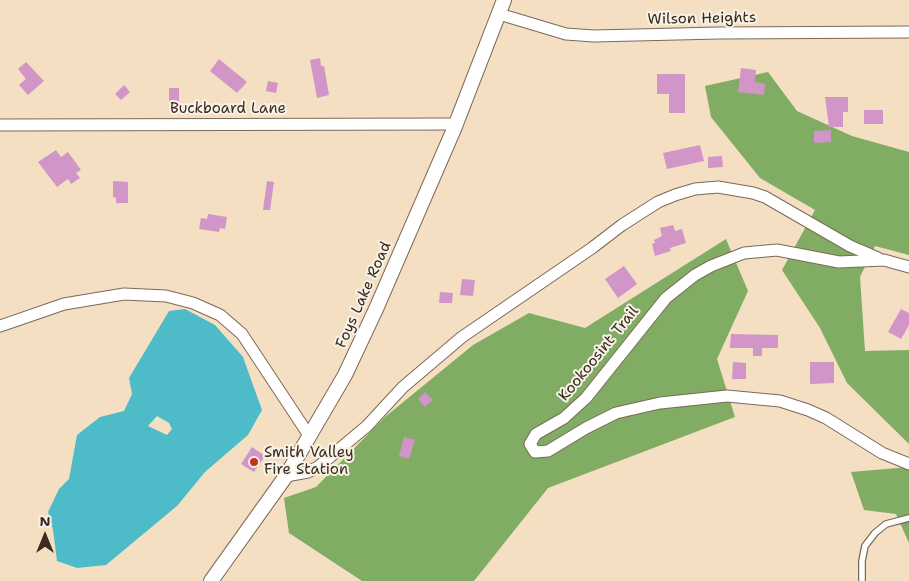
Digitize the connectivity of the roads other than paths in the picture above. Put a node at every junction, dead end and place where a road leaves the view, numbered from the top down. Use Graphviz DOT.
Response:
graph roads {
  1 [pos="504,0"];
  2 [pos="498,14"];
  3 [pos="909,32"];
  4 [pos="456,124"];
  5 [pos="0,125"];
  6 [pos="884,260"];
  7 [pos="909,267"];
  8 [pos="0,326"];
  9 [pos="310,437"];
  10 [pos="909,464"];
  11 [pos="286,476"];
  12 [pos="909,518"];
  13 [pos="211,581"];
  14 [pos="862,581"];
  1 -- 2 [label="street, Foys Lake Road"];
  2 -- 3 [label="street, Wilson Heights"];
  2 -- 4 [label="street, Foys Lake Road"];
  4 -- 5 [label="street, Buckboard Lane"];
  4 -- 9 [label="street, Foys Lake Road"];
  6 -- 7 [label="street, Kookoosint Trail"];
  6 -- 10 [label="street, Kookoosint Trail"];
  6 -- 11 [label="street, Kookoosint Trail"];
  8 -- 9 [label="street"];
  9 -- 11 [label="street, Foys Lake Road"];
  11 -- 13 [label="street, Foys Lake Road"];
  12 -- 14 [label="lane"];
}
